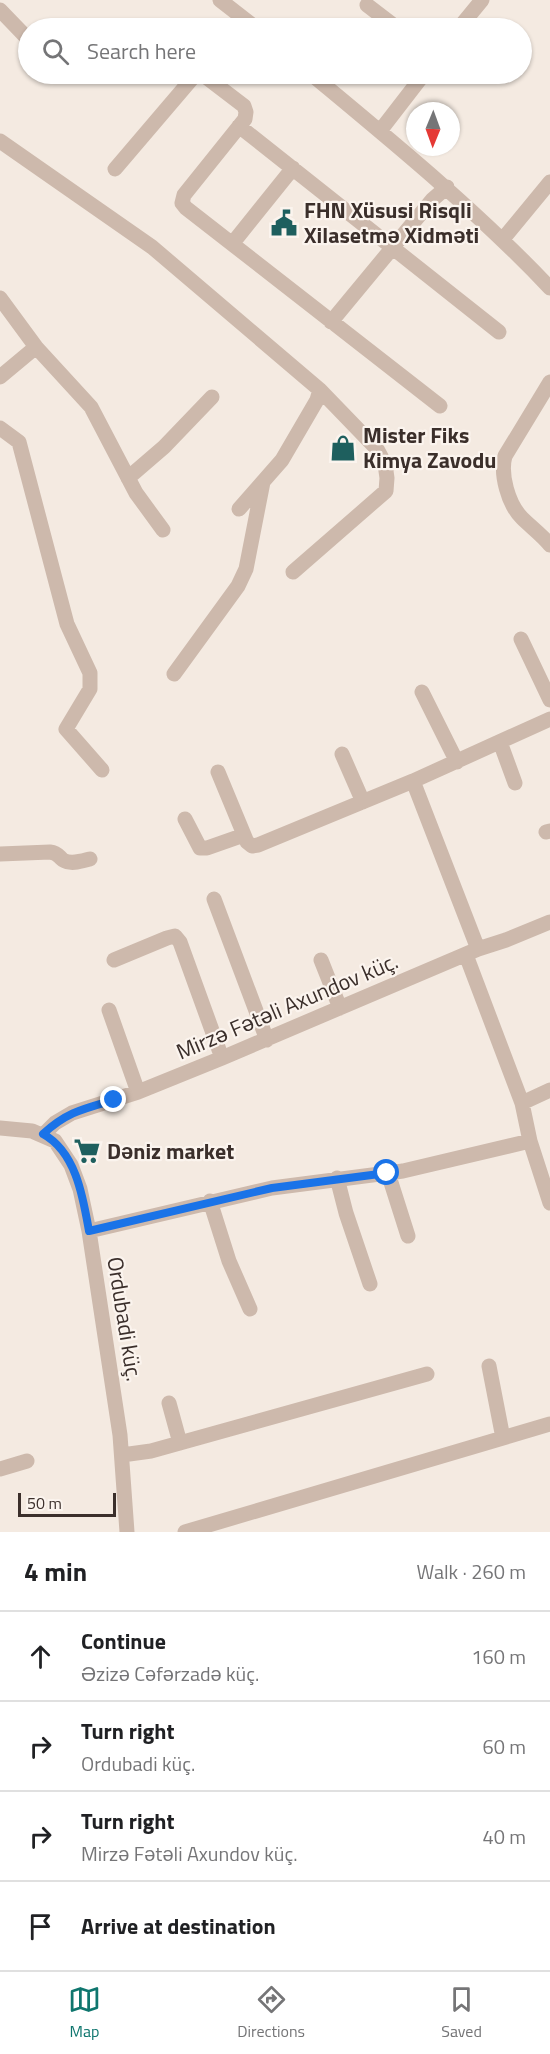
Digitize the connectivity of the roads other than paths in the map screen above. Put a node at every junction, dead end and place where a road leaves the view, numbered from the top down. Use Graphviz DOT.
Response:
graph roads {
  1 [pos="481,0"];
  2 [pos="222,1"];
  3 [pos="368,5"];
  4 [pos="0,10"];
  5 [pos="233,18"];
  6 [pos="384,18"];
  7 [pos="467,18"];
  8 [pos="18,29"];
  9 [pos="187,84"];
  10 [pos="216,84"];
  11 [pos="323,84"];
  12 [pos="416,84"];
  13 [pos="239,126"];
  14 [pos="380,131"];
  15 [pos="0,141"];
  16 [pos="293,168"];
  17 [pos="115,169"];
  18 [pos="550,182"];
  19 [pos="447,187"];
  20 [pos="503,239"];
  21 [pos="232,244"];
  22 [pos="394,248"];
  23 [pos="550,288"];
  24 [pos="0,298"];
  25 [pos="331,322"];
  26 [pos="499,332"];
  27 [pos="36,347"];
  28 [pos="0,377"];
  29 [pos="550,381"];
  30 [pos="320,390"];
  31 [pos="212,397"];
  32 [pos="440,406"];
  33 [pos="0,428"];
  34 [pos="128,478"];
  35 [pos="263,482"];
  36 [pos="239,509"];
  37 [pos="163,530"];
  38 [pos="550,545"];
  39 [pos="293,572"];
  40 [pos="521,639"];
  41 [pos="174,674"];
  42 [pos="422,692"];
  43 [pos="550,700"];
  44 [pos="550,719"];
  45 [pos="500,742"];
  46 [pos="342,754"];
  47 [pos="456,762"];
  48 [pos="102,770"];
  49 [pos="218,772"];
  50 [pos="413,781"];
  51 [pos="515,783"];
  52 [pos="363,802"];
  53 [pos="185,819"];
  54 [pos="244,835"];
  55 [pos="0,854"];
  56 [pos="90,859"];
  57 [pos="213,899"];
  58 [pos="550,922"];
  59 [pos="472,952"];
  60 [pos="114,960"];
  61 [pos="321,960"];
  62 [pos="340,1008"];
  63 [pos="108,1010"];
  64 [pos="267,1040"];
  65 [pos="222,1058"];
  66 [pos="550,1090"];
  67 [pos="138,1092"];
  68 [pos="522,1103"];
  69 [pos="0,1128"];
  70 [pos="43,1134"];
  71 [pos="530,1141"];
  72 [pos="546,1172"];
  73 [pos="387,1173"];
  74 [pos="337,1178"];
  75 [pos="210,1201"];
  76 [pos="550,1203"];
  77 [pos="89,1231"];
  78 [pos="408,1236"];
  79 [pos="370,1284"];
  80 [pos="250,1309"];
  81 [pos="489,1366"];
  82 [pos="427,1374"];
  83 [pos="169,1403"];
  84 [pos="550,1424"];
  85 [pos="503,1438"];
  86 [pos="180,1443"];
  87 [pos="122,1455"];
  88 [pos="27,1461"];
  89 [pos="0,1469"];
  90 [pos="127,1532"];
  91 [pos="185,1532"];
  1 -- 7 [label="street"];
  2 -- 5 [label="street"];
  3 -- 6 [label="street"];
  4 -- 8 [label="street"];
  9 -- 17 [label="street"];
  10 -- 13 [label="street"];
  11 -- 14 [label="street"];
  12 -- 14 [label="street"];
  13 -- 16 [label="street"];
  13 -- 21 [label="street"];
  14 -- 19 [label="street"];
  15 -- 30 [label="street"];
  16 -- 21 [label="street"];
  16 -- 22 [label="street"];
  18 -- 20 [label="street"];
  19 -- 20 [label="street"];
  19 -- 22 [label="street"];
  20 -- 23 [label="street"];
  21 -- 25 [label="street"];
  22 -- 25 [label="street"];
  22 -- 26 [label="street"];
  24 -- 27 [label="street"];
  25 -- 32 [label="street"];
  27 -- 28 [label="street"];
  27 -- 34 [label="street"];
  29 -- 38 [label="street"];
  30 -- 35 [label="street"];
  30 -- 39 [label="street"];
  31 -- 34 [label="street"];
  33 -- 48 [label="street"];
  34 -- 37 [label="street"];
  35 -- 36 [label="street"];
  35 -- 41 [label="street"];
  40 -- 43 [label="street"];
  42 -- 47 [label="street"];
  44 -- 45 [label="street"];
  45 -- 47 [label="street"];
  45 -- 51 [label="street"];
  46 -- 52 [label="street"];
  47 -- 50 [label="street"];
  49 -- 54 [label="street"];
  50 -- 52 [label="street"];
  50 -- 59 [label="street"];
  52 -- 54 [label="street"];
  53 -- 54 [label="street"];
  55 -- 56 [label="street"];
  57 -- 64 [label="street"];
  58 -- 59 [label="street, Mirzə Fətəli Axundov küç."];
  59 -- 62 [label="street, Mirzə Fətəli Axundov küç."];
  59 -- 68 [label="street"];
  60 -- 65 [label="street"];
  61 -- 62 [label="street"];
  62 -- 64 [label="street, Mirzə Fətəli Axundov küç."];
  63 -- 67 [label="street"];
  64 -- 65 [label="street, Mirzə Fətəli Axundov küç."];
  65 -- 67 [label="street, Mirzə Fətəli Axundov küç."];
  66 -- 68 [label="street"];
  67 -- 70 [label="street, Mirzə Fətəli Axundov küç."];
  68 -- 71 [label="street"];
  69 -- 70 [label="street"];
  70 -- 77 [label="street, Ordubadi küç."];
  71 -- 72 [label="street"];
  71 -- 73 [label="street"];
  72 -- 76 [label="street"];
  73 -- 74 [label="street"];
  73 -- 78 [label="street"];
  74 -- 75 [label="street"];
  74 -- 79 [label="street"];
  75 -- 77 [label="street"];
  75 -- 80 [label="street"];
  77 -- 87 [label="street, Ordubadi küç."];
  81 -- 85 [label="street"];
  82 -- 86 [label="street"];
  83 -- 86 [label="street"];
  84 -- 85 [label="street"];
  85 -- 91 [label="street"];
  86 -- 87 [label="street"];
  87 -- 90 [label="street, Ordubadi küç."];
  88 -- 89 [label="street"];
}
